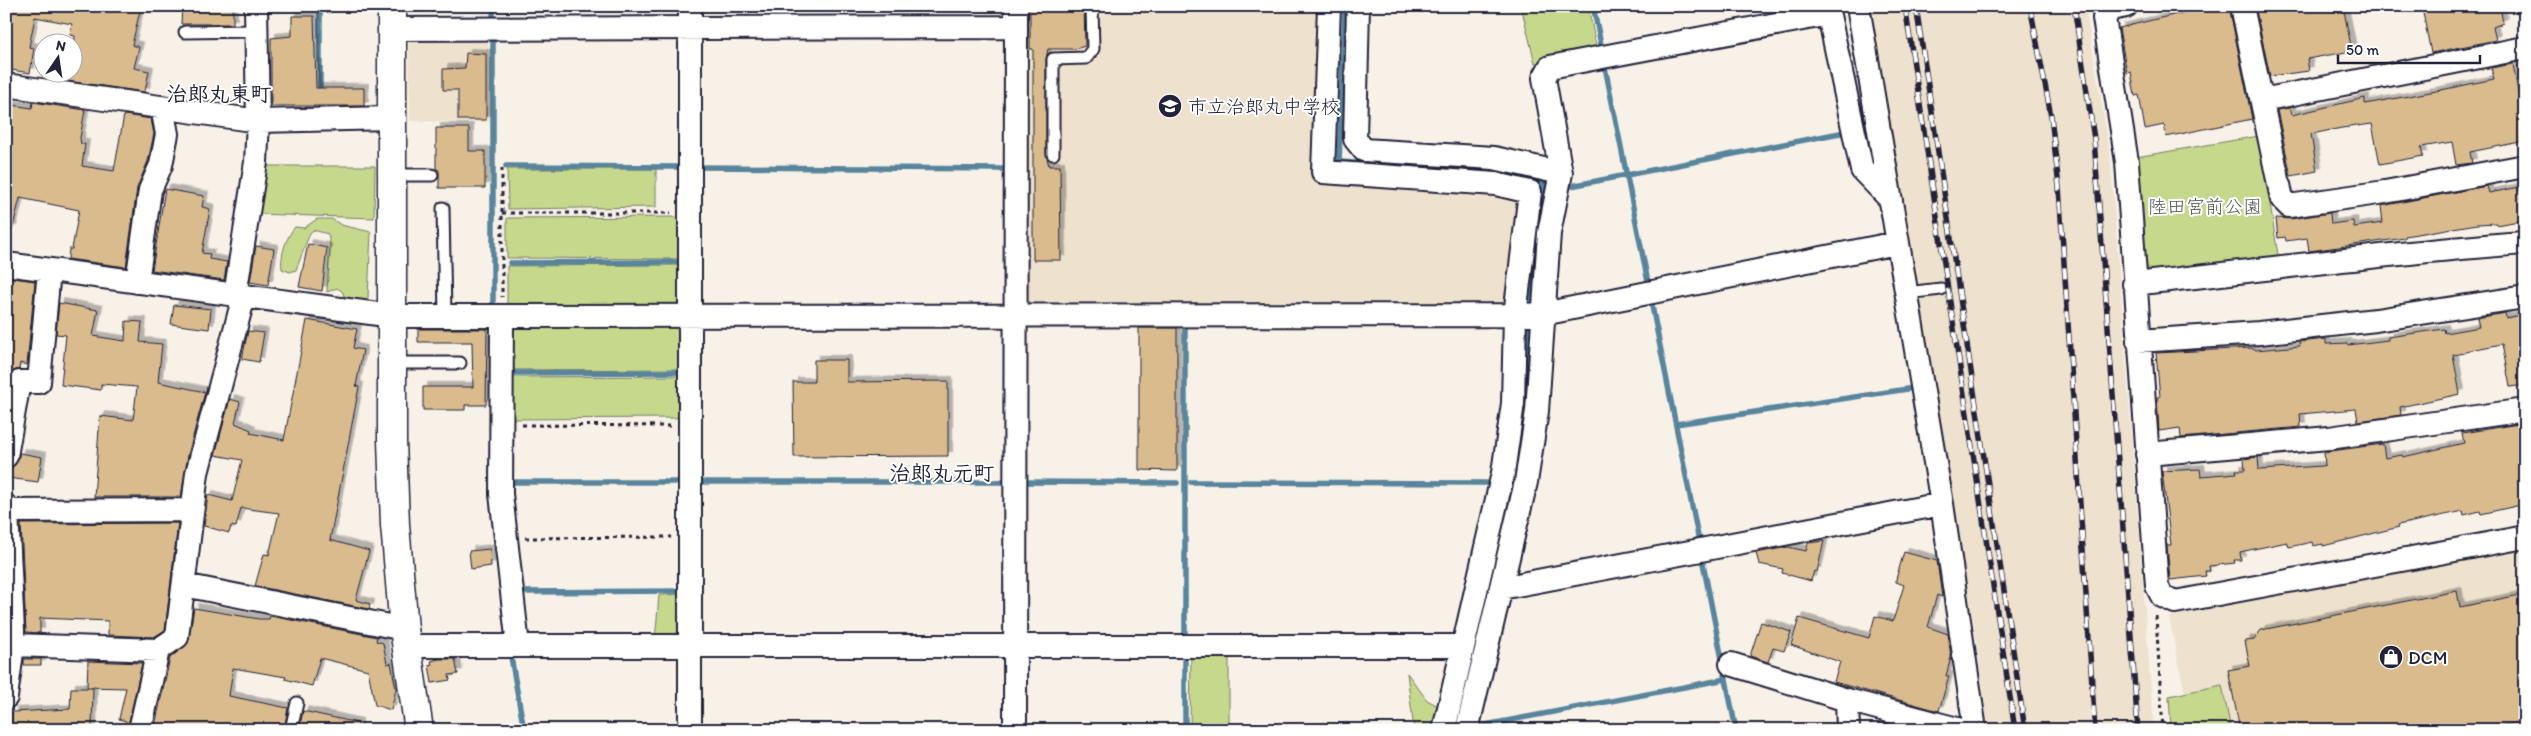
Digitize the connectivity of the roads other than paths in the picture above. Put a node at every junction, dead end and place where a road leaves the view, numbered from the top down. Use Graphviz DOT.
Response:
graph roads {
  1 [pos="256,6"];
  2 [pos="1092,6"];
  3 [pos="1329,6"];
  4 [pos="1358,6"];
  5 [pos="1858,6"];
  6 [pos="2126,6"];
  7 [pos="2242,6"];
  8 [pos="1828,10"];
  9 [pos="690,17"];
  10 [pos="1016,17"];
  11 [pos="392,18"];
  12 [pos="257,31"];
  13 [pos="185,32"];
  14 [pos="2525,48"];
  15 [pos="6,84"];
  16 [pos="2262,100"];
  17 [pos="162,107"];
  18 [pos="392,118"];
  19 [pos="258,120"];
  20 [pos="1053,154"];
  21 [pos="2525,166"];
  22 [pos="1561,173"];
  23 [pos="392,175"];
  24 [pos="432,175"];
  25 [pos="1891,200"];
  26 [pos="443,208"];
  27 [pos="1898,243"];
  28 [pos="2525,243"];
  29 [pos="6,264"];
  30 [pos="50,270"];
  31 [pos="137,282"];
  32 [pos="2134,284"];
  33 [pos="1941,289"];
  34 [pos="1906,293"];
  35 [pos="240,295"];
  36 [pos="2525,297"];
  37 [pos="1529,314"];
  38 [pos="1016,315"];
  39 [pos="393,316"];
  40 [pos="445,316"];
  41 [pos="502,316"];
  42 [pos="690,316"];
  43 [pos="2138,341"];
  44 [pos="392,363"];
  45 [pos="460,363"];
  46 [pos="2525,410"];
  47 [pos="2147,454"];
  48 [pos="6,456"];
  49 [pos="1942,504"];
  50 [pos="7,509"];
  51 [pos="192,510"];
  52 [pos="2525,537"];
  53 [pos="184,585"];
  54 [pos="1501,588"];
  55 [pos="11,636"];
  56 [pos="405,638"];
  57 [pos="518,646"];
  58 [pos="691,646"];
  59 [pos="1015,646"];
  60 [pos="1462,646"];
  61 [pos="158,650"];
  62 [pos="1731,664"];
  63 [pos="6,697"];
  64 [pos="1847,700"];
  65 [pos="298,703"];
  66 [pos="140,730"];
  67 [pos="291,730"];
  68 [pos="419,730"];
  69 [pos="690,730"];
  70 [pos="1015,730"];
  71 [pos="1444,730"];
  72 [pos="1467,730"];
  73 [pos="1848,730"];
  74 [pos="1961,730"];
  75 [pos="1975,730"];
  1 -- 12 [label="street"];
  2 -- 20 [label="lane"];
  3 -- 37 [label="street"];
  4 -- 22 [label="street"];
  5 -- 25 [label="street"];
  6 -- 32 [label="street"];
  7 -- 16 [label="street"];
  8 -- 22 [label="street"];
  8 -- 25 [label="street"];
  9 -- 10 [label="street"];
  9 -- 11 [label="street"];
  9 -- 42 [label="street"];
  10 -- 38 [label="street"];
  11 -- 18 [label="street"];
  12 -- 13 [label="lane"];
  12 -- 19 [label="street"];
  14 -- 16 [label="street"];
  15 -- 17 [label="street"];
  16 -- 21 [label="street"];
  17 -- 19 [label="street"];
  17 -- 31 [label="street"];
  18 -- 19 [label="street"];
  18 -- 23 [label="street"];
  19 -- 35 [label="street"];
  22 -- 37 [label="street"];
  23 -- 24 [label="lane"];
  23 -- 39 [label="street"];
  25 -- 27 [label="street"];
  26 -- 40 [label="lane"];
  27 -- 34 [label="street"];
  27 -- 37 [label="street"];
  28 -- 32 [label="street"];
  29 -- 30 [label="street"];
  30 -- 31 [label="street"];
  30 -- 48 [label="street"];
  31 -- 35 [label="street"];
  32 -- 43 [label="street"];
  33 -- 34 [label="lane"];
  34 -- 49 [label="street"];
  35 -- 39 [label="street"];
  35 -- 51 [label="street"];
  36 -- 43 [label="street"];
  37 -- 38 [label="street"];
  37 -- 54 [label="street"];
  37 -- 60 [label="street"];
  38 -- 42 [label="street"];
  38 -- 59 [label="street"];
  39 -- 40 [label="street"];
  39 -- 44 [label="street"];
  40 -- 41 [label="street"];
  41 -- 42 [label="street"];
  41 -- 57 [label="street"];
  42 -- 58 [label="street"];
  43 -- 47 [label="street"];
  44 -- 45 [label="lane"];
  44 -- 56 [label="street"];
  46 -- 47 [label="street"];
  47 -- 52 [label="street"];
  49 -- 54 [label="street"];
  49 -- 75 [label="street"];
  50 -- 51 [label="street"];
  50 -- 55 [label="street"];
  51 -- 53 [label="street"];
  53 -- 56 [label="street"];
  53 -- 61 [label="street"];
  54 -- 72 [label="street"];
  55 -- 61 [label="street"];
  55 -- 63 [label="street"];
  56 -- 57 [label="street"];
  56 -- 68 [label="street"];
  57 -- 58 [label="street"];
  58 -- 59 [label="street"];
  58 -- 69 [label="street"];
  59 -- 60 [label="street"];
  59 -- 70 [label="street"];
  60 -- 71 [label="street"];
  61 -- 66 [label="street"];
  62 -- 64 [label="street"];
  64 -- 73 [label="street"];
  64 -- 74 [label="street"];
  65 -- 67 [label="lane"];
}
